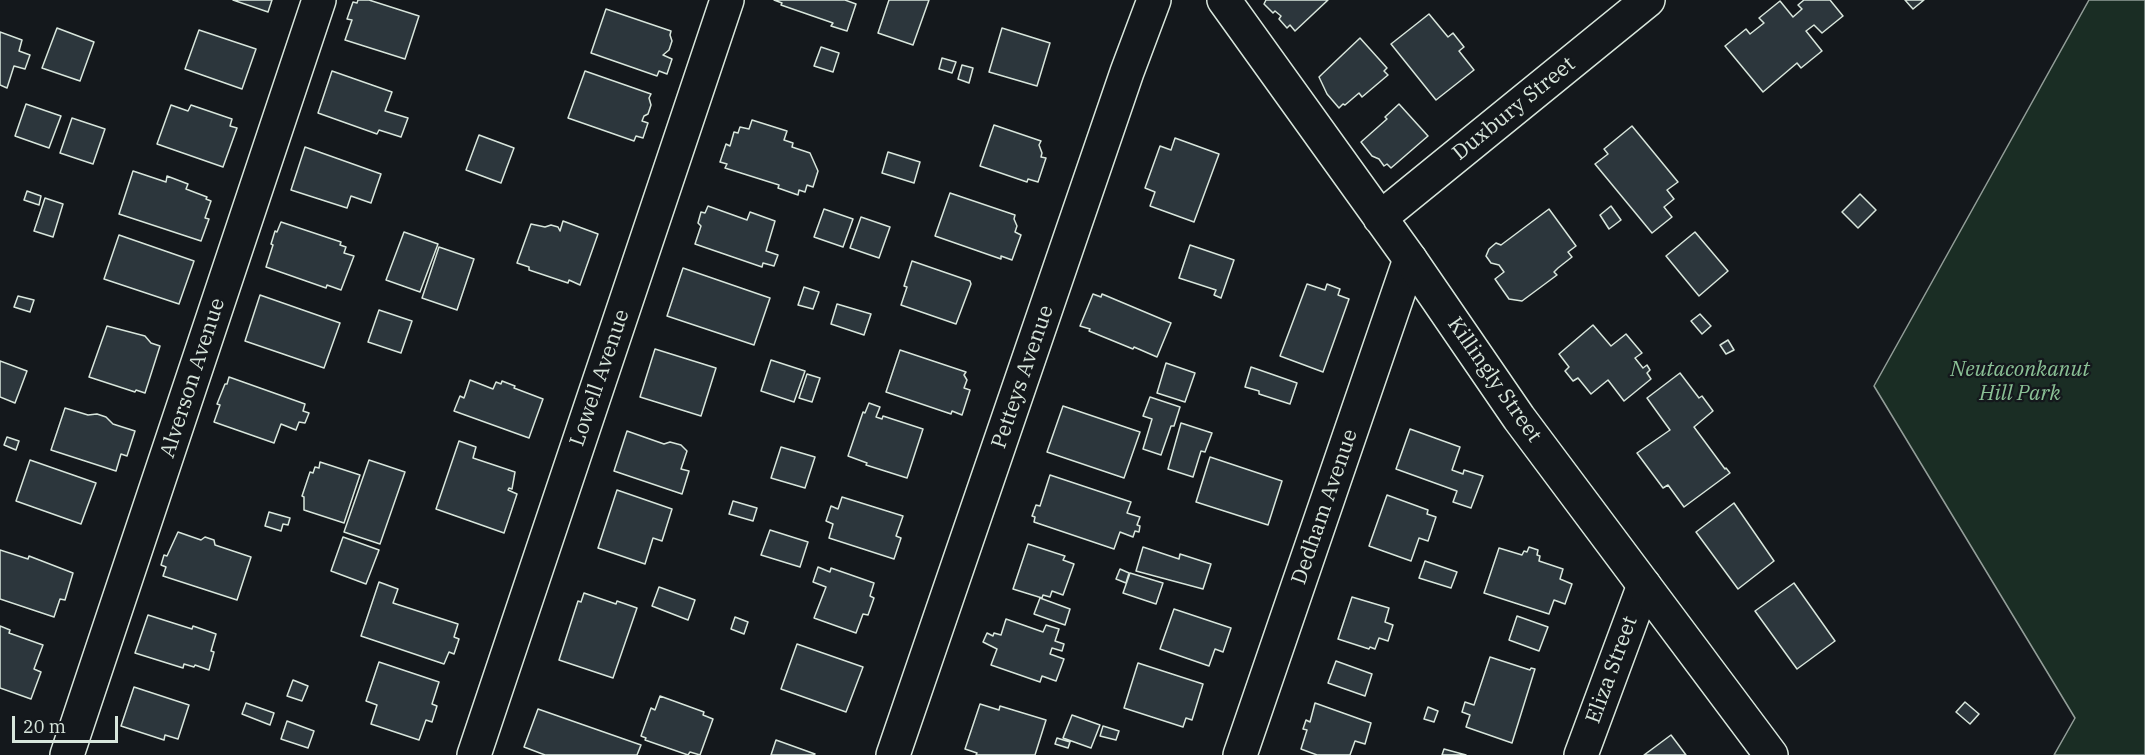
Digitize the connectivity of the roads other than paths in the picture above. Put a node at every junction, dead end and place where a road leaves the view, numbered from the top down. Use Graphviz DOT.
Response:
graph roads {
  1 [pos="319,0"];
  2 [pos="727,0"];
  3 [pos="1154,0"];
  4 [pos="1224,0"];
  5 [pos="1648,0"];
  6 [pos="1380,218"];
  7 [pos="1410,259"];
  8 [pos="1644,585"];
  9 [pos="67,755"];
  10 [pos="474,755"];
  11 [pos="893,755"];
  12 [pos="1240,755"];
  13 [pos="1581,755"];
  14 [pos="1771,755"];
  1 -- 9 [label="street, Alverson Avenue"];
  2 -- 10 [label="street, Lowell Avenue"];
  3 -- 11 [label="street, Petteys Avenue"];
  4 -- 6 [label="street, Killingly Street"];
  5 -- 6 [label="street, Duxbury Street"];
  6 -- 7 [label="street, Killingly Street"];
  7 -- 8 [label="street, Killingly Street"];
  7 -- 12 [label="street, Dedham Avenue"];
  8 -- 13 [label="street, Eliza Street"];
  8 -- 14 [label="street, Killingly Street"];
}
